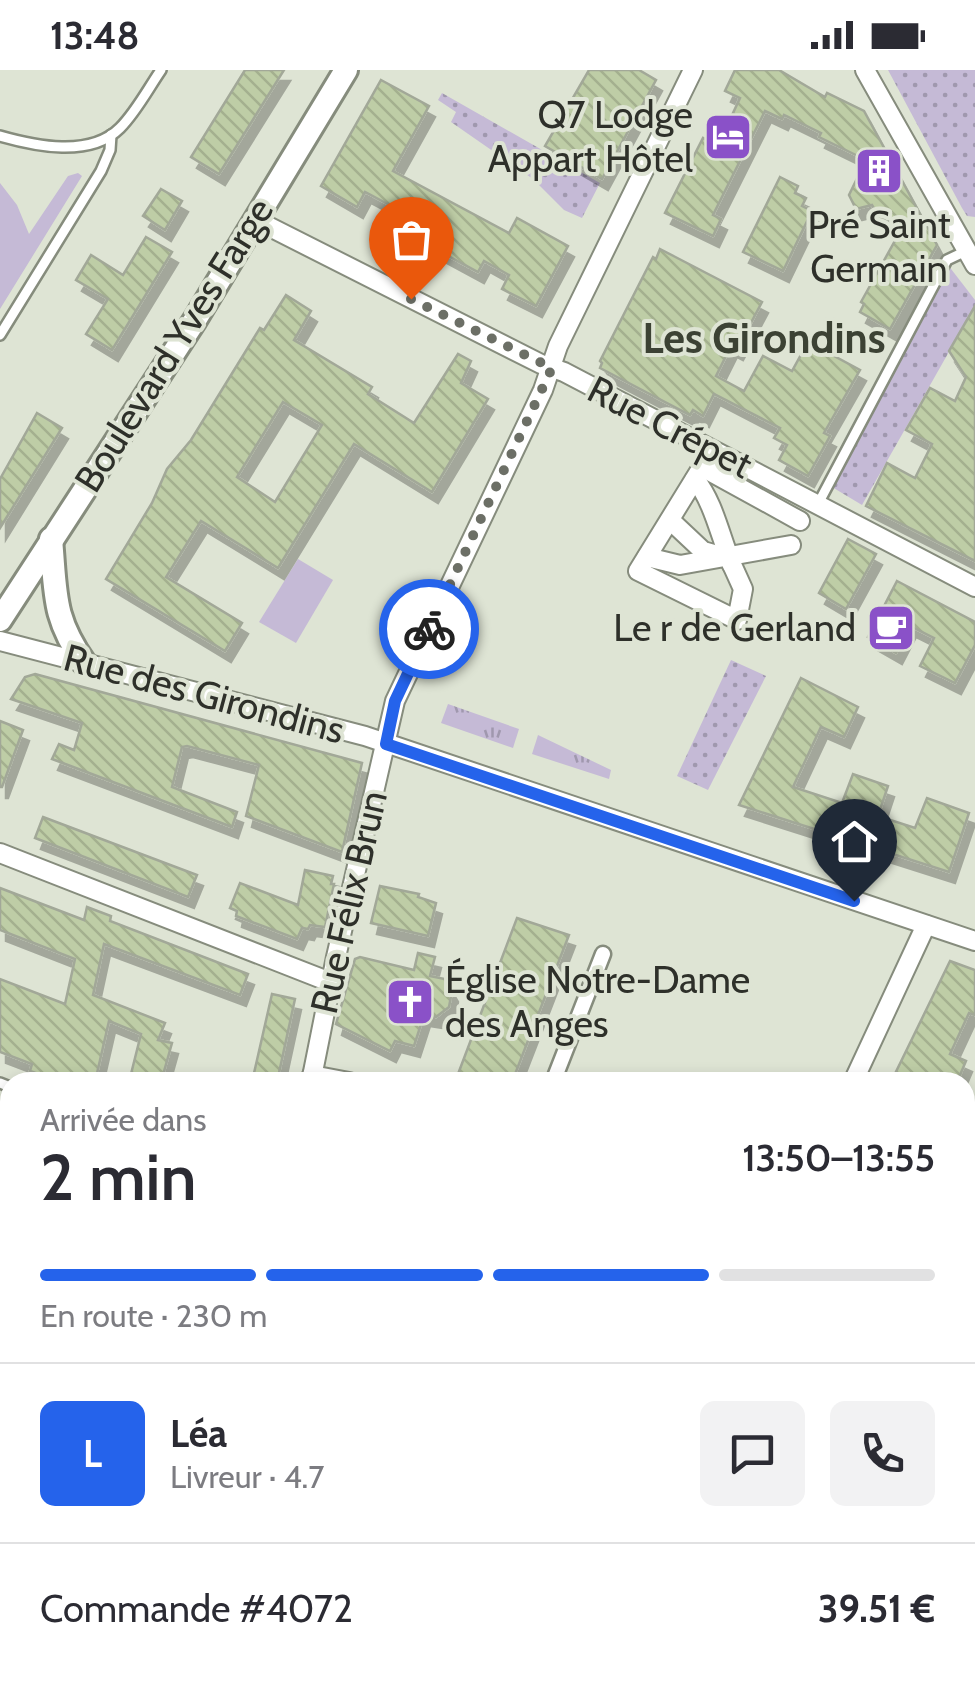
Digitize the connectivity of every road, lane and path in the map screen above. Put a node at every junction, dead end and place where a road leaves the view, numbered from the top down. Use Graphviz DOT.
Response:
graph roads {
  1 [pos="161,70"];
  2 [pos="346,70"];
  3 [pos="693,70"];
  4 [pos="866,70"];
  5 [pos="0,136"];
  6 [pos="111,136"];
  7 [pos="254,219"];
  8 [pos="972,254"];
  9 [pos="0,336"];
  10 [pos="552,368"];
  11 [pos="695,478"];
  12 [pos="818,504"];
  13 [pos="670,520"];
  14 [pos="800,521"];
  15 [pos="52,539"];
  16 [pos="791,545"];
  17 [pos="647,558"];
  18 [pos="731,563"];
  19 [pos="975,587"];
  20 [pos="0,620"];
  21 [pos="0,641"];
  22 [pos="85,664"];
  23 [pos="386,744"];
  24 [pos="0,853"];
  25 [pos="926,925"];
  26 [pos="975,941"];
  27 [pos="603,954"];
  28 [pos="330,982"];
  29 [pos="313,1072"];
  30 [pos="557,1072"];
  31 [pos="857,1072"];
  1 -- 6 [label="lane"];
  2 -- 7 [label="street, Boulevard Yves Farge"];
  3 -- 10 [label="street, Rue Félix Brun"];
  4 -- 8 [label="street"];
  5 -- 6 [label="lane"];
  6 -- 9 [label="lane"];
  7 -- 10 [label="street, Rue Crépet"];
  7 -- 15 [label="street, Boulevard Yves Farge"];
  8 -- 12 [label="lane"];
  10 -- 12 [label="street, Rue Crépet"];
  10 -- 23 [label="street, Rue Félix Brun"];
  11 -- 13 [label="street"];
  11 -- 14 [label="street"];
  11 -- 18 [label="street"];
  12 -- 19 [label="street, Rue Crépet"];
  13 -- 17 [label="street"];
  13 -- 18 [label="street"];
  15 -- 20 [label="street, Boulevard Yves Farge"];
  15 -- 22 [label="street"];
  16 -- 18 [label="street"];
  17 -- 18 [label="street"];
  17 -- 18 [label="street"];
  21 -- 22 [label="street, Rue des Girondins"];
  22 -- 23 [label="street, Rue des Girondins"];
  23 -- 25 [label="street, Rue des Girondins"];
  23 -- 28 [label="street, Rue Félix Brun"];
  24 -- 28 [label="street"];
  25 -- 26 [label="street, Rue des Girondins"];
  25 -- 31 [label="street"];
  27 -- 30 [label="street"];
  28 -- 29 [label="street, Rue Félix Brun"];
}
